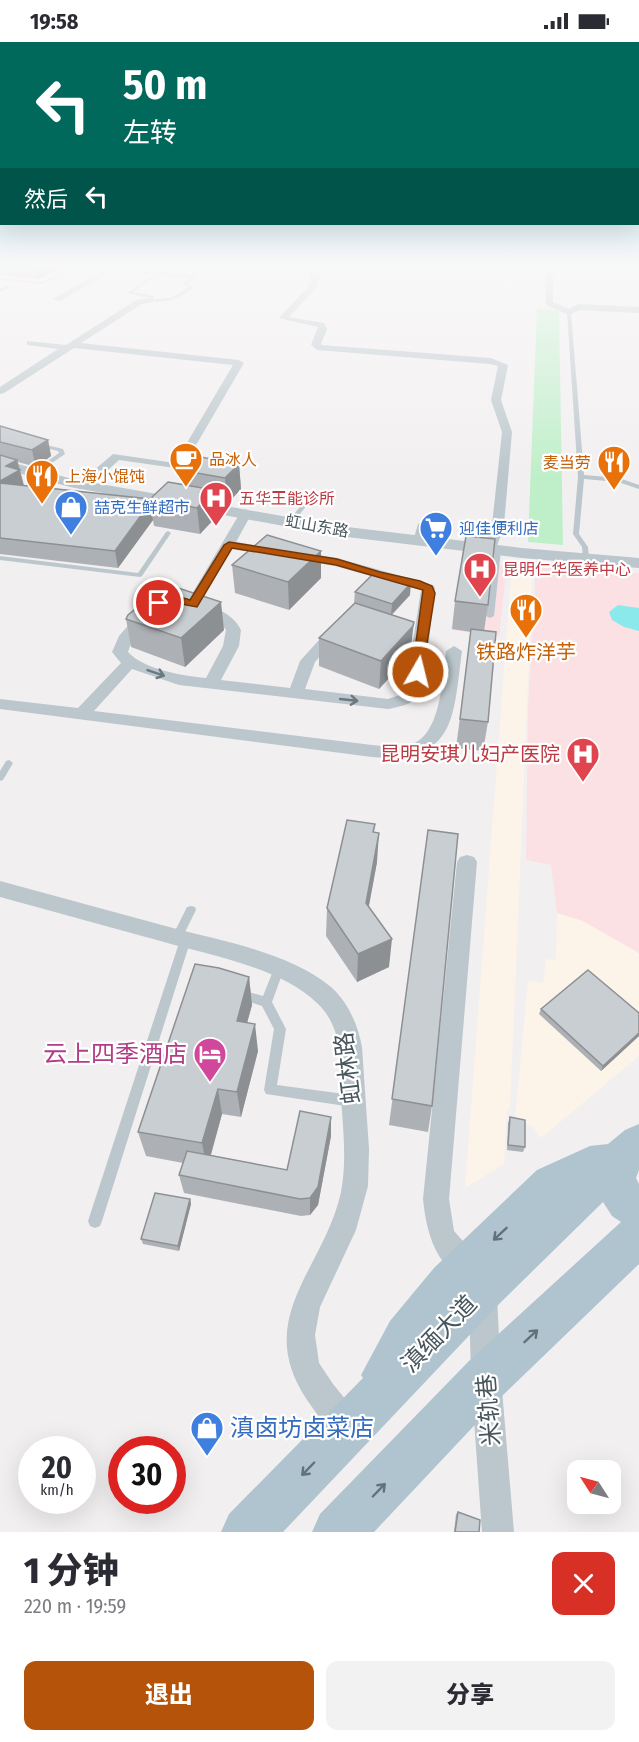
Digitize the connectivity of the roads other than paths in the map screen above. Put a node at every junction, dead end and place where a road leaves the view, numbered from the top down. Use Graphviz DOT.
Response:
graph roads {
  1 [pos="85,337"];
  2 [pos="320,337"];
  3 [pos="571,337"];
  4 [pos="30,343"];
  5 [pos="70,346"];
  6 [pos="0,391"];
  7 [pos="31,443"];
  8 [pos="2,466"];
  9 [pos="33,474"];
  10 [pos="581,477"];
  11 [pos="83,486"];
  12 [pos="639,487"];
  13 [pos="304,505"];
  14 [pos="246,513"];
  15 [pos="291,522"];
  16 [pos="421,524"];
  17 [pos="168,533"];
  18 [pos="416,541"];
  19 [pos="229,545"];
  20 [pos="494,550"];
  21 [pos="0,558"];
  22 [pos="586,558"];
  23 [pos="639,563"];
  24 [pos="177,600"];
  25 [pos="159,603"];
  26 [pos="193,604"];
  27 [pos="490,616"];
  28 [pos="347,622"];
  29 [pos="404,629"];
  30 [pos="424,631"];
  31 [pos="454,651"];
  32 [pos="129,663"];
  33 [pos="210,684"];
  34 [pos="295,694"];
  35 [pos="0,704"];
  36 [pos="82,714"];
  37 [pos="9,763"];
  38 [pos="0,778"];
  39 [pos="467,862"];
  40 [pos="0,890"];
  41 [pos="191,910"];
  42 [pos="181,938"];
  43 [pos="279,969"];
  44 [pos="228,991"];
  45 [pos="266,1002"];
  46 [pos="352,1101"];
  47 [pos="628,1154"];
  48 [pos="639,1209"];
  49 [pos="95,1221"];
  50 [pos="639,1234"];
  51 [pos="475,1278"];
  52 [pos="486,1378"];
  53 [pos="356,1419"];
  54 [pos="247,1532"];
  55 [pos="338,1532"];
  56 [pos="498,1532"];
  1 -- 5 [label="street"];
  2 -- 20 [label="street"];
  3 -- 10 [label="lane"];
  4 -- 5 [label="street"];
  5 -- 6 [label="street"];
  5 -- 11 [label="street"];
  7 -- 9 [label="lane"];
  8 -- 9 [label="street, 虹山东路"];
  9 -- 11 [label="street, 虹山东路"];
  10 -- 12 [label="lane"];
  10 -- 22 [label="lane"];
  11 -- 14 [label="street, 虹山东路"];
  13 -- 15 [label="lane"];
  14 -- 15 [label="street, 虹山东路"];
  14 -- 19 [label="street"];
  15 -- 18 [label="street, 虹山东路"];
  16 -- 18 [label="lane"];
  17 -- 21 [label="lane"];
  18 -- 20 [label="street, 虹山东路"];
  19 -- 26 [label="street"];
  19 -- 30 [label="street"];
  20 -- 22 [label="street, 虹山东路"];
  20 -- 27 [label="lane"];
  22 -- 23 [label="street, 虹山东路"];
  24 -- 26 [label="street"];
  25 -- 32 [label="street"];
  26 -- 33 [label="street"];
  28 -- 34 [label="street"];
  29 -- 30 [label="street"];
  34 -- 30 [label="street, one-way"];
  31 -- 36 [label="street"];
  32 -- 33 [label="street, one-way"];
  32 -- 36 [label="street"];
  33 -- 34 [label="street"];
  35 -- 36 [label="street"];
  37 -- 38 [label="lane"];
  39 -- 51 [label="street"];
  40 -- 42 [label="street, 虹林路"];
  41 -- 42 [label="lane"];
  42 -- 43 [label="street, 虹林路"];
  42 -- 49 [label="lane"];
  43 -- 45 [label="lane"];
  43 -- 46 [label="street, 虹林路"];
  44 -- 45 [label="lane"];
  45 -- 46 [label="lane"];
  46 -- 53 [label="street, 虹林路"];
  47 -- 48 [label="main road"];
  47 -- 51 [label="main road, 滇缅大道, one-way"];
  52 -- 50 [label="main road, one-way"];
  51 -- 52 [label="street, 米轨巷"];
  51 -- 53 [label="main road, 滇缅大道"];
  55 -- 52 [label="main road, one-way"];
  52 -- 56 [label="street, 米轨巷"];
  53 -- 54 [label="main road, 滇缅大道, one-way"];
}
